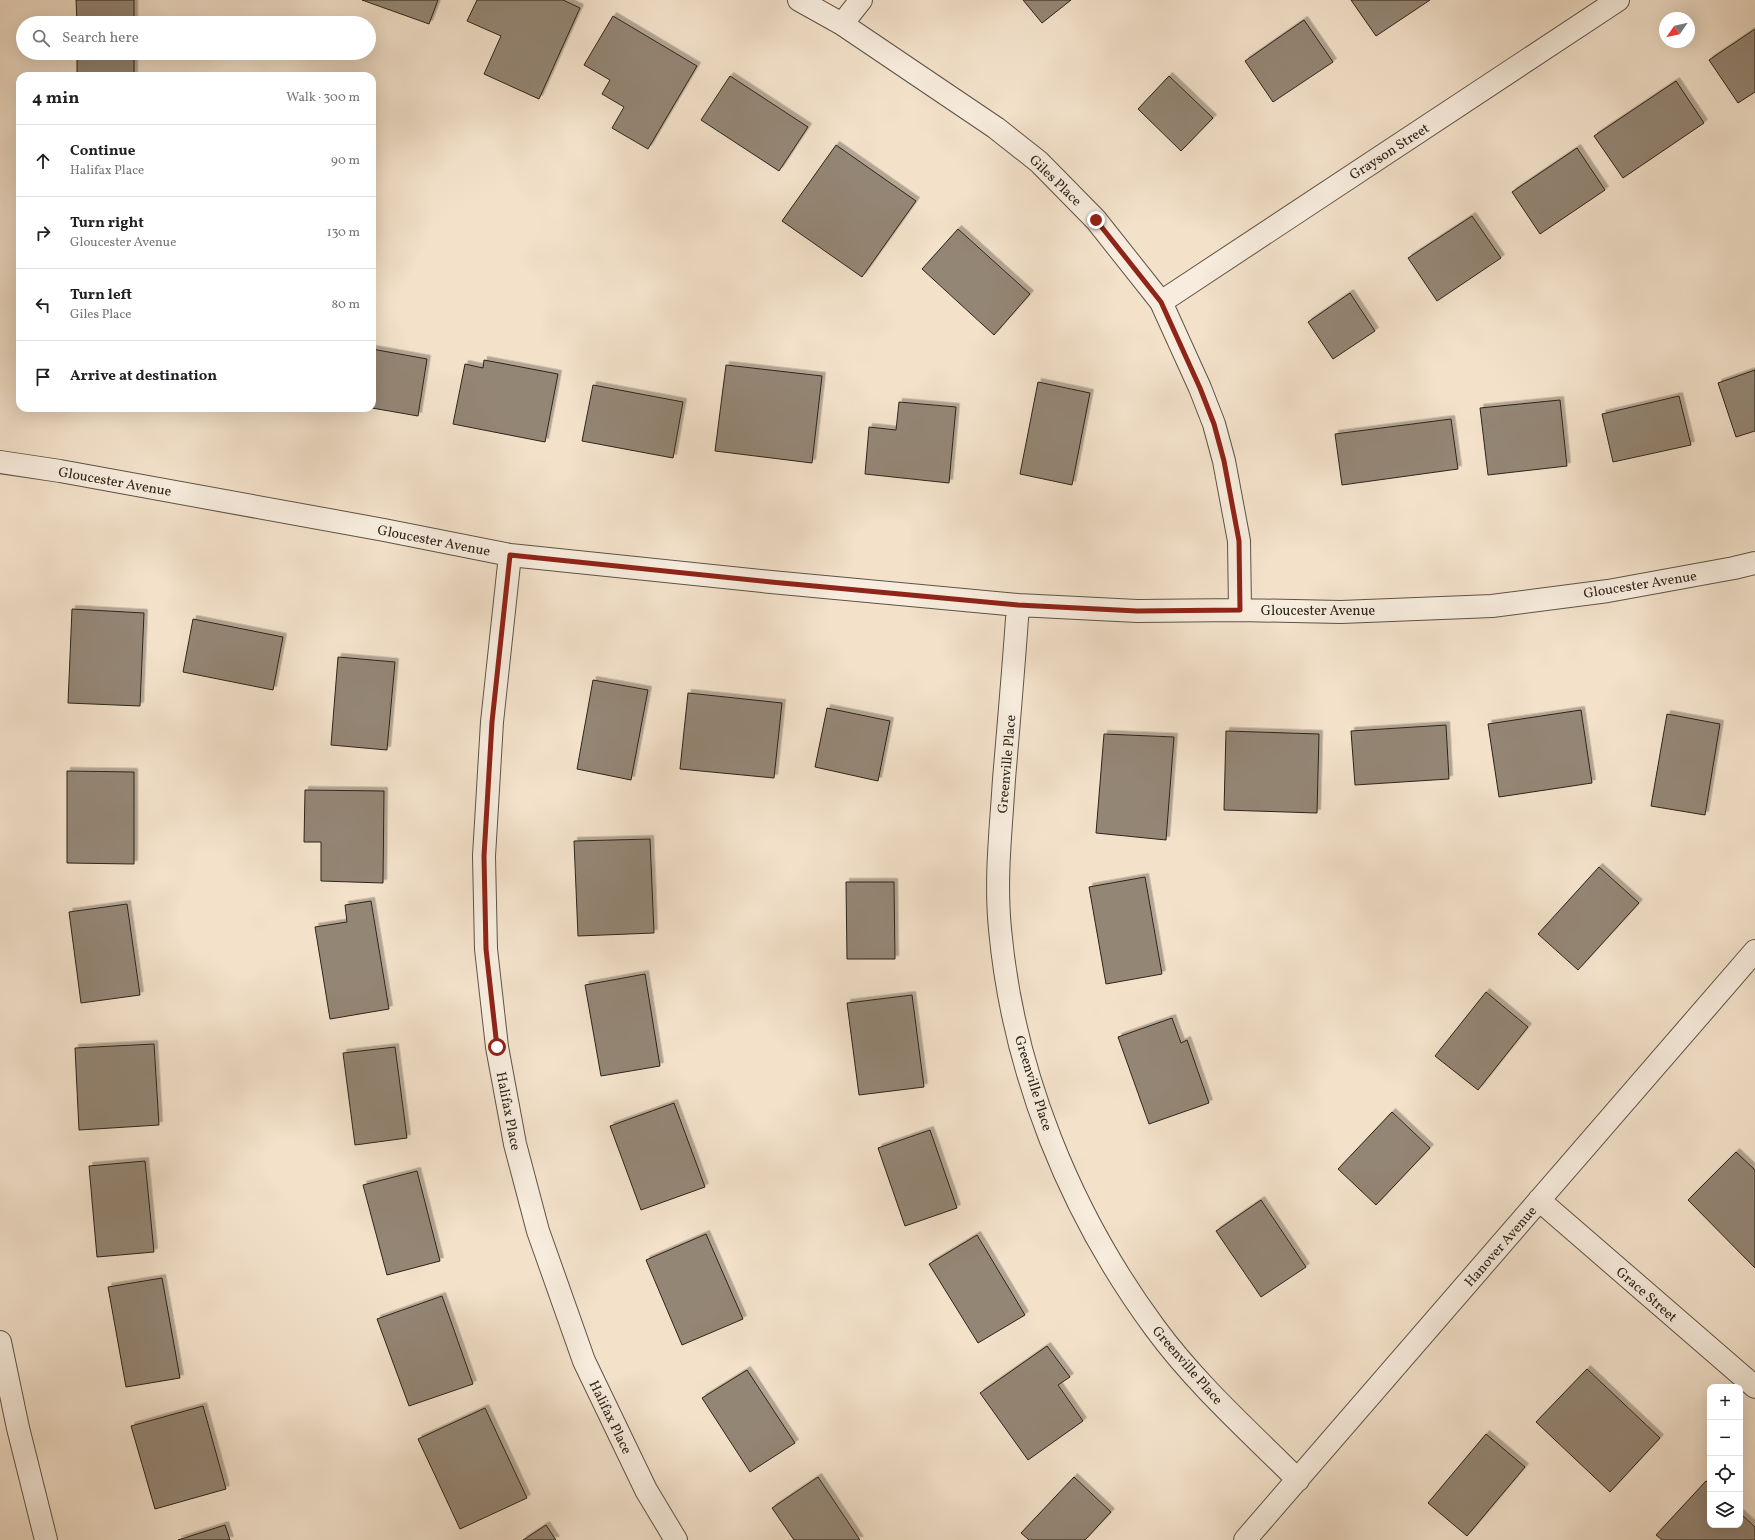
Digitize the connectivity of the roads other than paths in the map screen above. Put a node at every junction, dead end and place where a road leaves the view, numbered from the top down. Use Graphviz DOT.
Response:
graph roads {
  1 [pos="799,0"];
  2 [pos="861,0"];
  3 [pos="1618,0"];
  4 [pos="842,24"];
  5 [pos="1161,302"];
  6 [pos="0,462"];
  7 [pos="510,555"];
  8 [pos="1755,563"];
  9 [pos="1018,605"];
  10 [pos="1240,610"];
  11 [pos="1755,952"];
  12 [pos="1539,1200"];
  13 [pos="0,1342"];
  14 [pos="1755,1387"];
  15 [pos="1298,1480"];
  16 [pos="46,1540"];
  17 [pos="676,1540"];
  18 [pos="1245,1540"];
  1 -- 4 [label="street, Giles Place"];
  2 -- 4 [label="street"];
  3 -- 5 [label="street, Grayson Street"];
  4 -- 5 [label="street, Giles Place"];
  5 -- 10 [label="street, Giles Place"];
  6 -- 7 [label="street, Gloucester Avenue"];
  7 -- 9 [label="street, Gloucester Avenue"];
  7 -- 17 [label="street, Halifax Place"];
  8 -- 10 [label="street, Gloucester Avenue"];
  9 -- 10 [label="street, Gloucester Avenue"];
  9 -- 15 [label="street, Greenville Place"];
  11 -- 12 [label="street, Hanover Avenue"];
  12 -- 14 [label="street, Grace Street"];
  12 -- 15 [label="street, Hanover Avenue"];
  13 -- 16 [label="street"];
  15 -- 18 [label="street, Hanover Avenue"];
}
